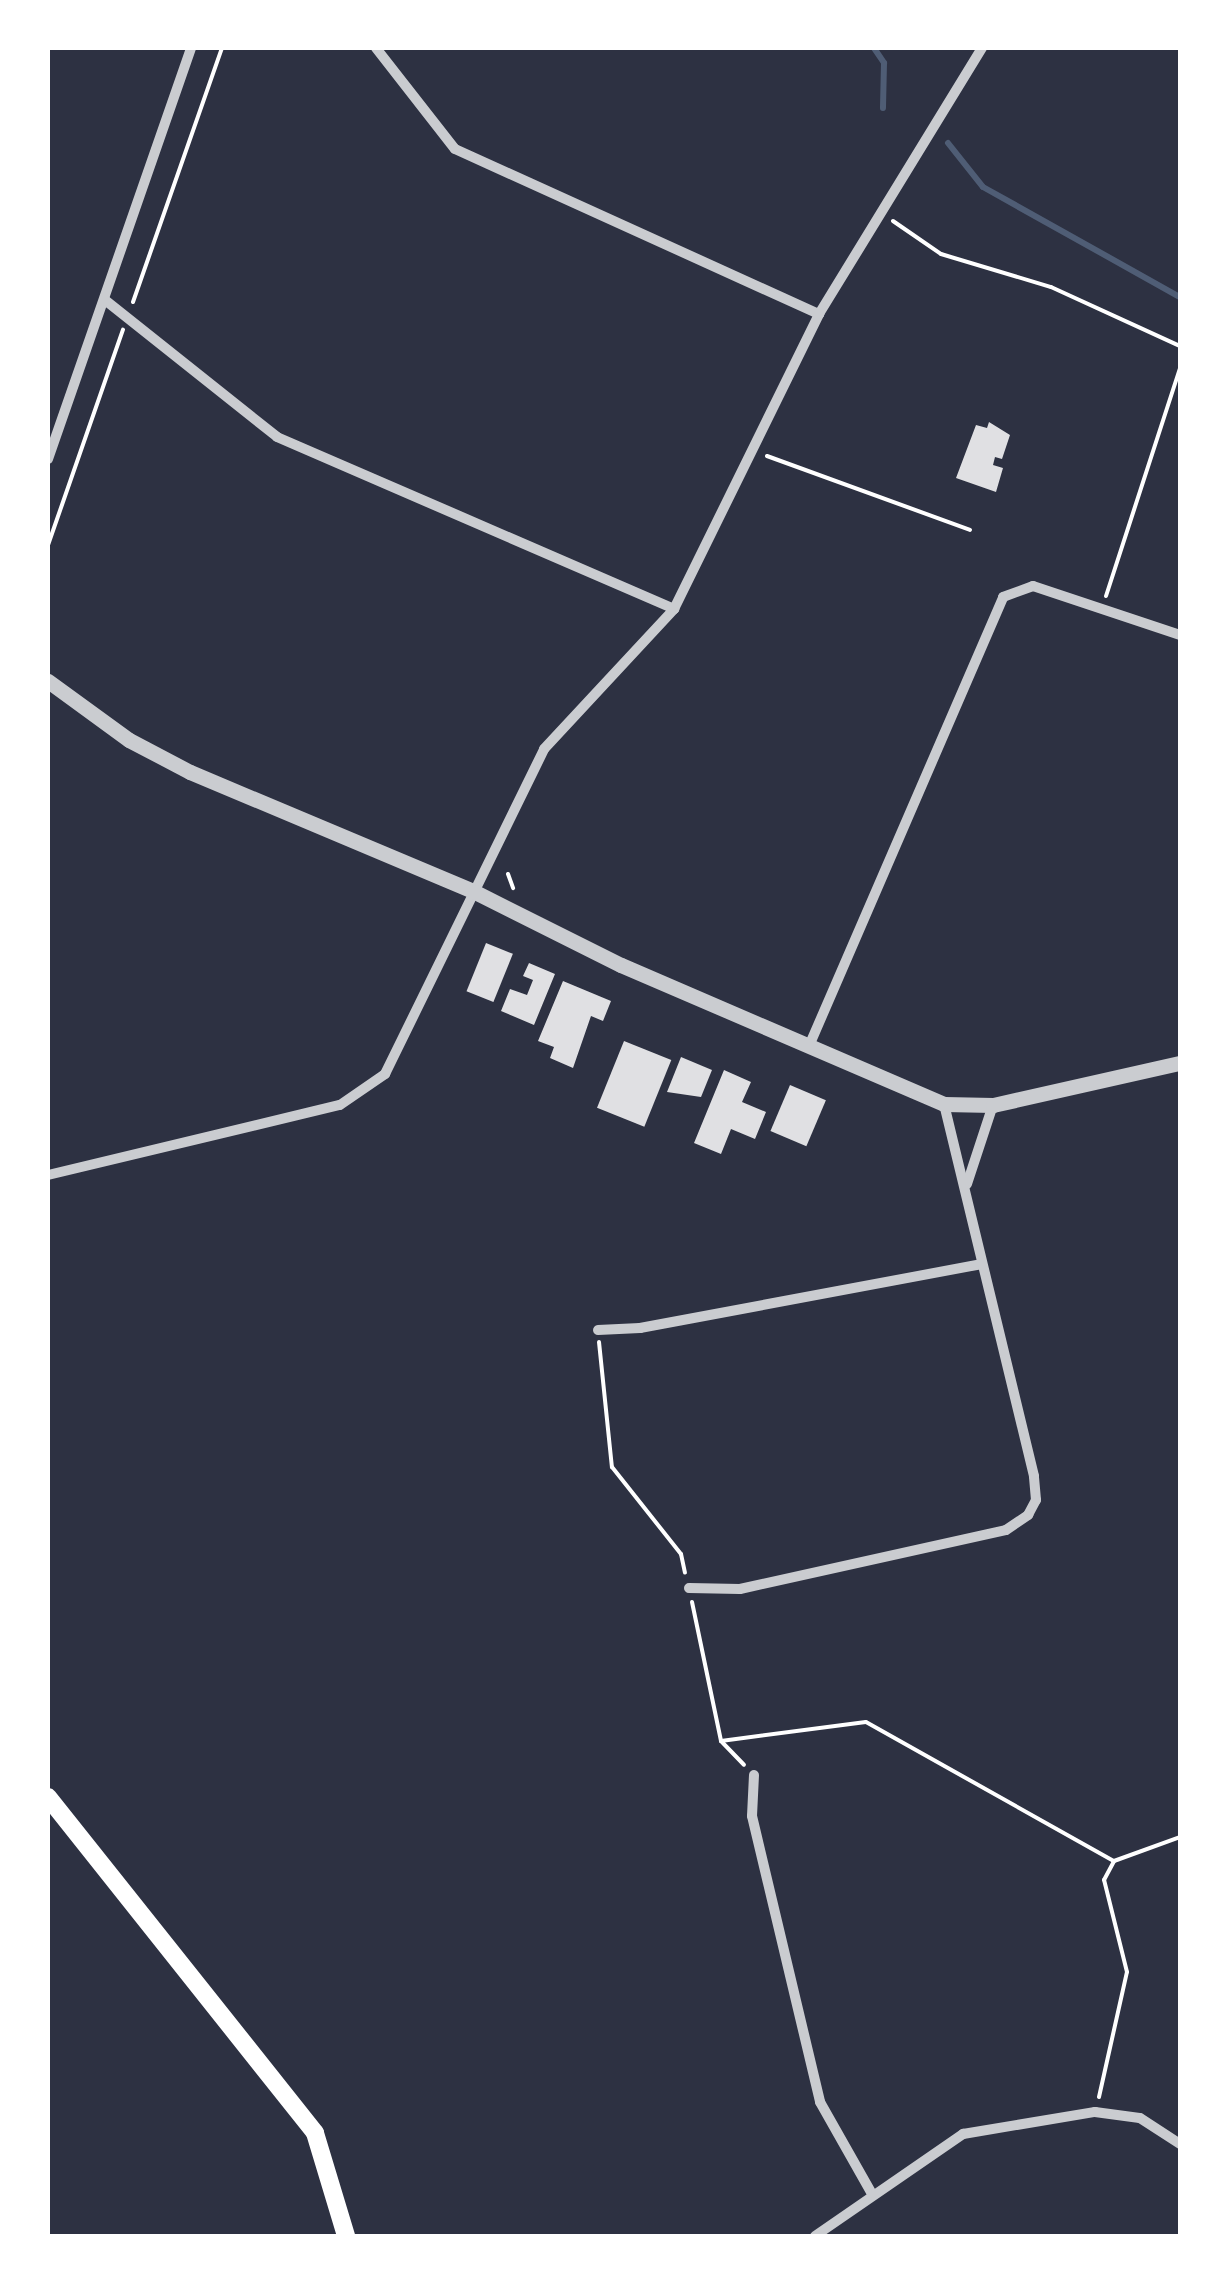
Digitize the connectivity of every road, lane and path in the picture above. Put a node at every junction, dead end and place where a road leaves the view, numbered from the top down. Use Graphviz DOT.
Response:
graph roads {
  1 [pos="191,48"];
  2 [pos="222,48"];
  3 [pos="376,48"];
  4 [pos="982,48"];
  5 [pos="879,212"];
  6 [pos="105,300"];
  7 [pos="819,314"];
  8 [pos="127,318"];
  9 [pos="1180,346"];
  10 [pos="1180,368"];
  11 [pos="753,451"];
  12 [pos="48,459"];
  13 [pos="970,530"];
  14 [pos="48,545"];
  15 [pos="1102,608"];
  16 [pos="674,609"];
  17 [pos="1180,635"];
  18 [pos="48,681"];
  19 [pos="508,874"];
  20 [pos="512,888"];
  21 [pos="475,892"];
  22 [pos="809,1046"];
  23 [pos="1180,1063"];
  24 [pos="944,1104"];
  25 [pos="992,1105"];
  26 [pos="48,1175"];
  27 [pos="967,1187"];
  28 [pos="982,1264"];
  29 [pos="598,1330"];
  30 [pos="689,1588"];
  31 [pos="721,1741"];
  32 [pos="754,1775"];
  33 [pos="48,1797"];
  34 [pos="1180,1837"];
  35 [pos="1114,1861"];
  36 [pos="1095,2112"];
  37 [pos="1180,2144"];
  38 [pos="872,2194"];
  39 [pos="346,2236"];
  40 [pos="815,2236"];
  1 -- 6 [label="street"];
  2 -- 8 [label="path"];
  3 -- 7 [label="street"];
  4 -- 5 [label="street"];
  5 -- 7 [label="street"];
  5 -- 9 [label="path"];
  6 -- 8 [label="street"];
  6 -- 12 [label="street"];
  7 -- 11 [label="street"];
  8 -- 14 [label="path"];
  8 -- 16 [label="street"];
  10 -- 15 [label="path"];
  11 -- 13 [label="path"];
  11 -- 16 [label="street"];
  15 -- 17 [label="street"];
  15 -- 22 [label="street"];
  16 -- 21 [label="street"];
  18 -- 21 [label="street"];
  19 -- 20 [label="path"];
  21 -- 22 [label="street"];
  21 -- 26 [label="street"];
  22 -- 24 [label="street"];
  23 -- 25 [label="street"];
  24 -- 25 [label="street"];
  24 -- 27 [label="street"];
  25 -- 27 [label="street"];
  27 -- 28 [label="street"];
  28 -- 29 [label="street"];
  28 -- 30 [label="street"];
  29 -- 30 [label="path"];
  30 -- 31 [label="path"];
  31 -- 32 [label="path"];
  31 -- 35 [label="path"];
  32 -- 38 [label="street"];
  33 -- 39 [label="main road"];
  34 -- 35 [label="path"];
  35 -- 36 [label="path"];
  36 -- 37 [label="street"];
  36 -- 38 [label="street"];
  38 -- 40 [label="street"];
}
